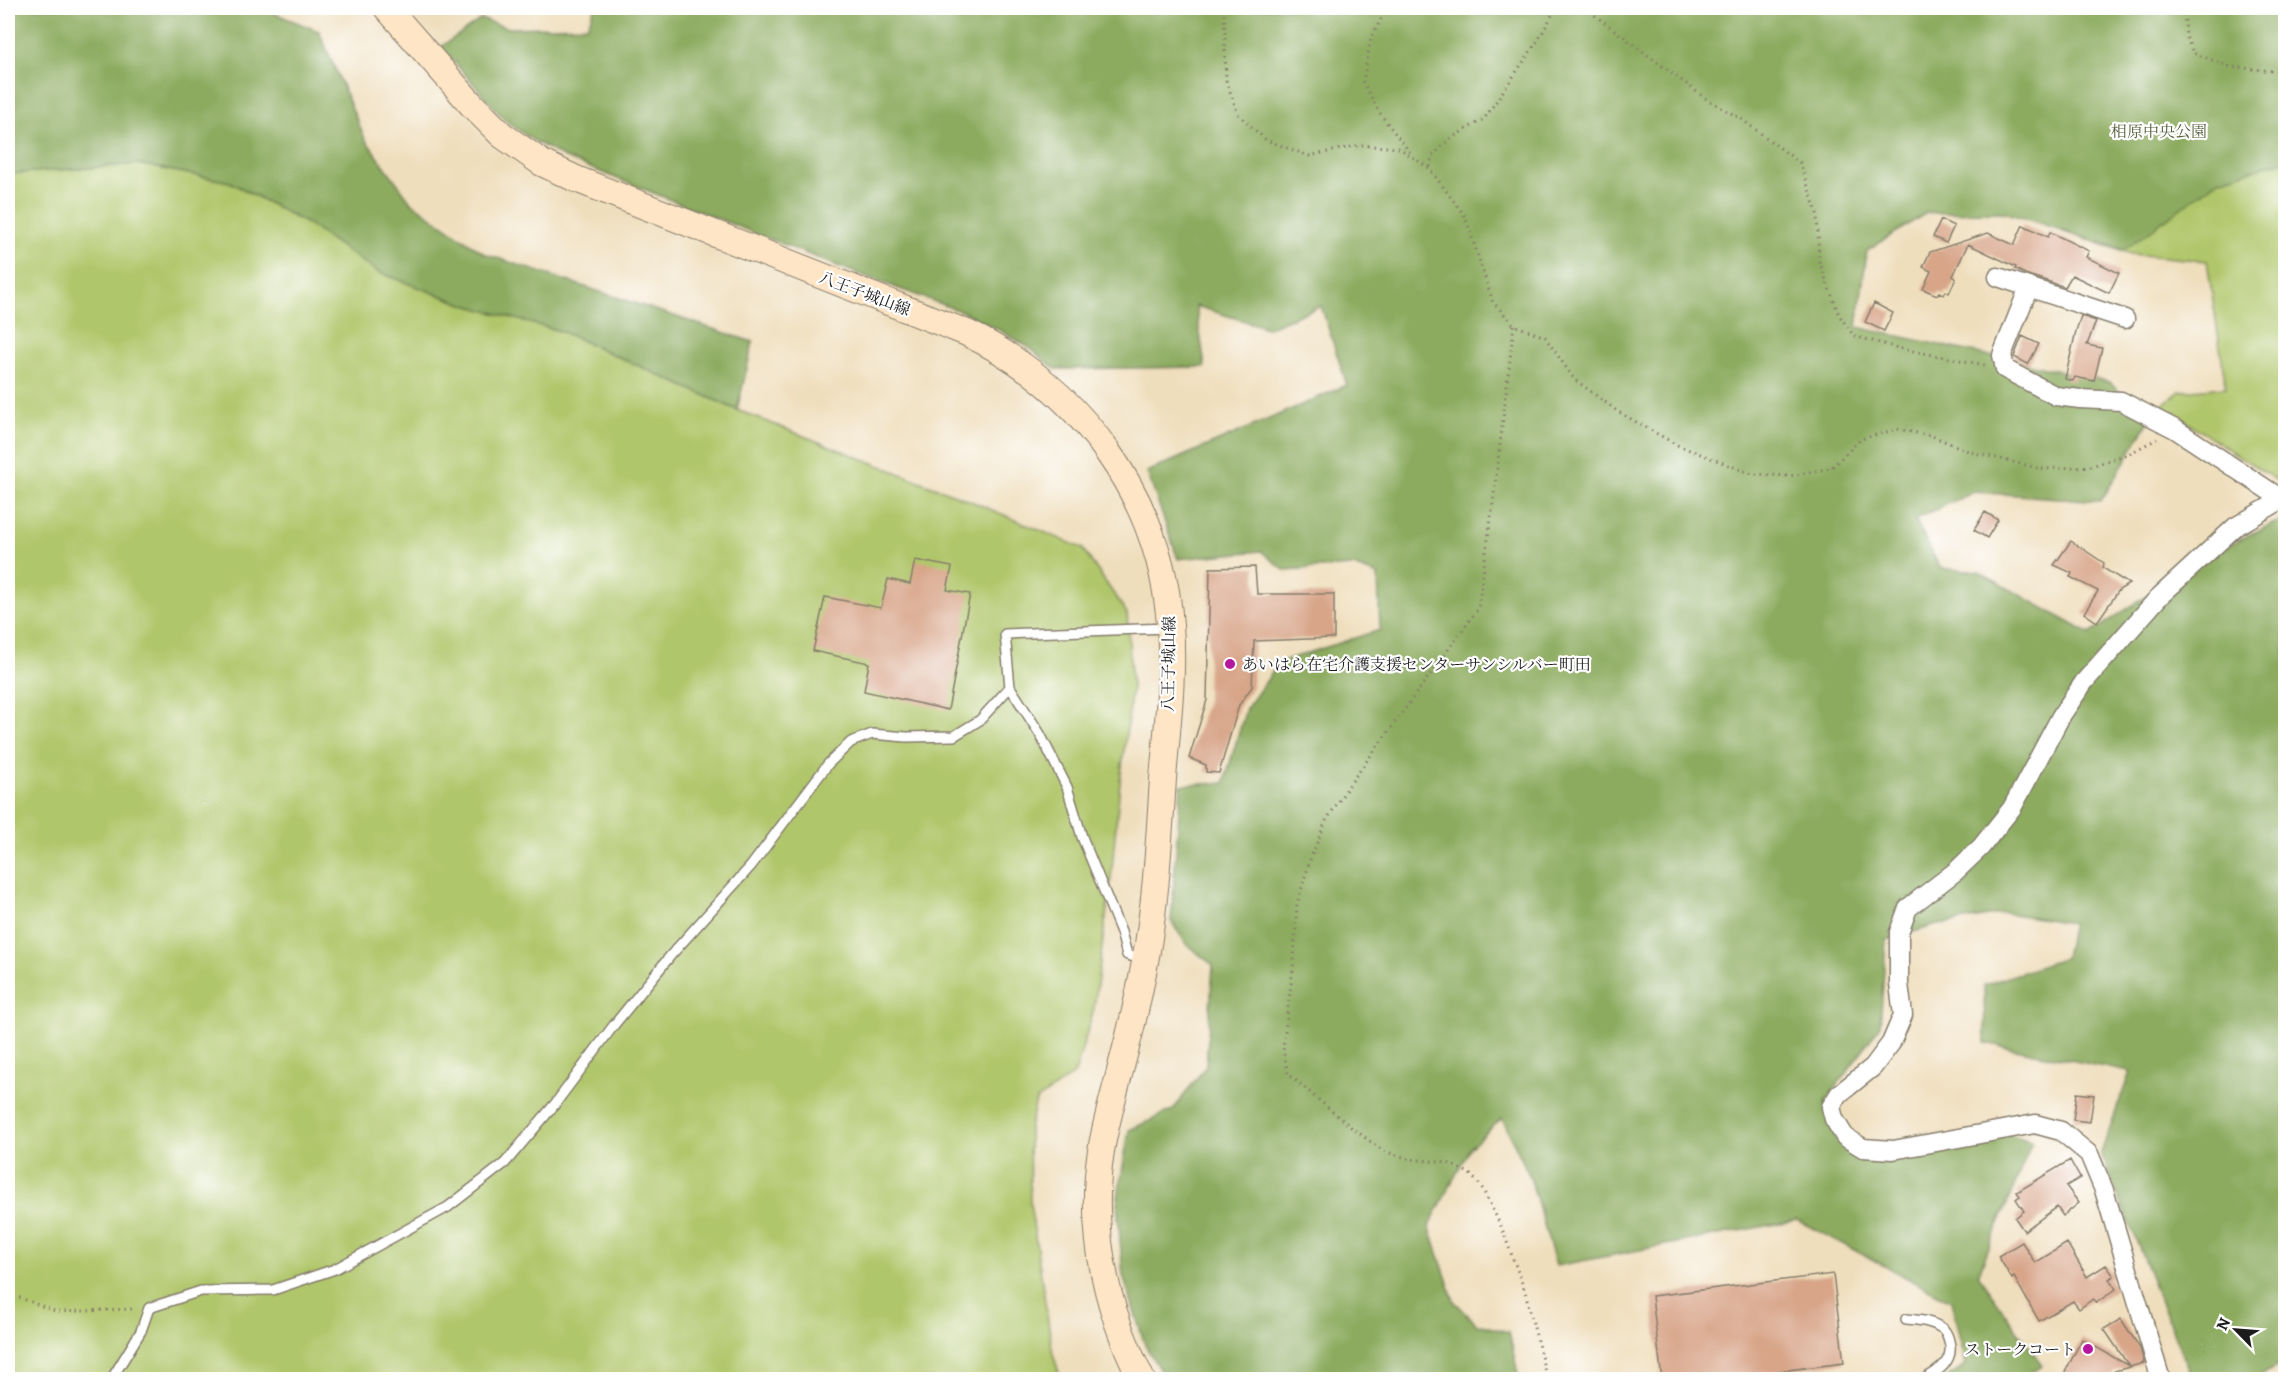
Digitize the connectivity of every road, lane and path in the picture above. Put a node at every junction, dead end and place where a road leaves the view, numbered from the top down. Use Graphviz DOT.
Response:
graph roads {
  1 [pos="387,8"];
  2 [pos="1224,8"];
  3 [pos="1388,8"];
  4 [pos="1556,8"];
  5 [pos="1586,8"];
  6 [pos="2184,8"];
  7 [pos="2286,72"];
  8 [pos="1413,157"];
  9 [pos="1429,168"];
  10 [pos="1998,277"];
  11 [pos="2029,287"];
  12 [pos="2125,319"];
  13 [pos="1514,325"];
  14 [pos="2005,369"];
  15 [pos="2175,429"];
  16 [pos="2283,497"];
  17 [pos="1171,628"];
  18 [pos="1010,687"];
  19 [pos="1146,960"];
  20 [pos="8,1293"];
  21 [pos="149,1308"];
  22 [pos="1906,1319"];
  23 [pos="111,1380"];
  24 [pos="1142,1380"];
  25 [pos="1547,1380"];
  26 [pos="1922,1380"];
  27 [pos="2161,1380"];
  1 -- 17 [label="main road, 八王子城山線"];
  2 -- 8 [label="path"];
  3 -- 8 [label="path"];
  4 -- 9 [label="path"];
  5 -- 14 [label="path"];
  6 -- 7 [label="path"];
  8 -- 9 [label="path"];
  9 -- 13 [label="path"];
  10 -- 11 [label="street"];
  11 -- 12 [label="street"];
  11 -- 14 [label="street"];
  13 -- 15 [label="path"];
  13 -- 25 [label="path"];
  14 -- 15 [label="street"];
  15 -- 16 [label="street"];
  16 -- 27 [label="street"];
  17 -- 18 [label="lane"];
  17 -- 19 [label="main road, 八王子城山線"];
  18 -- 19 [label="lane"];
  18 -- 21 [label="lane"];
  19 -- 24 [label="main road, 八王子城山線"];
  20 -- 21 [label="path"];
  21 -- 23 [label="lane"];
  22 -- 26 [label="lane"];
}
